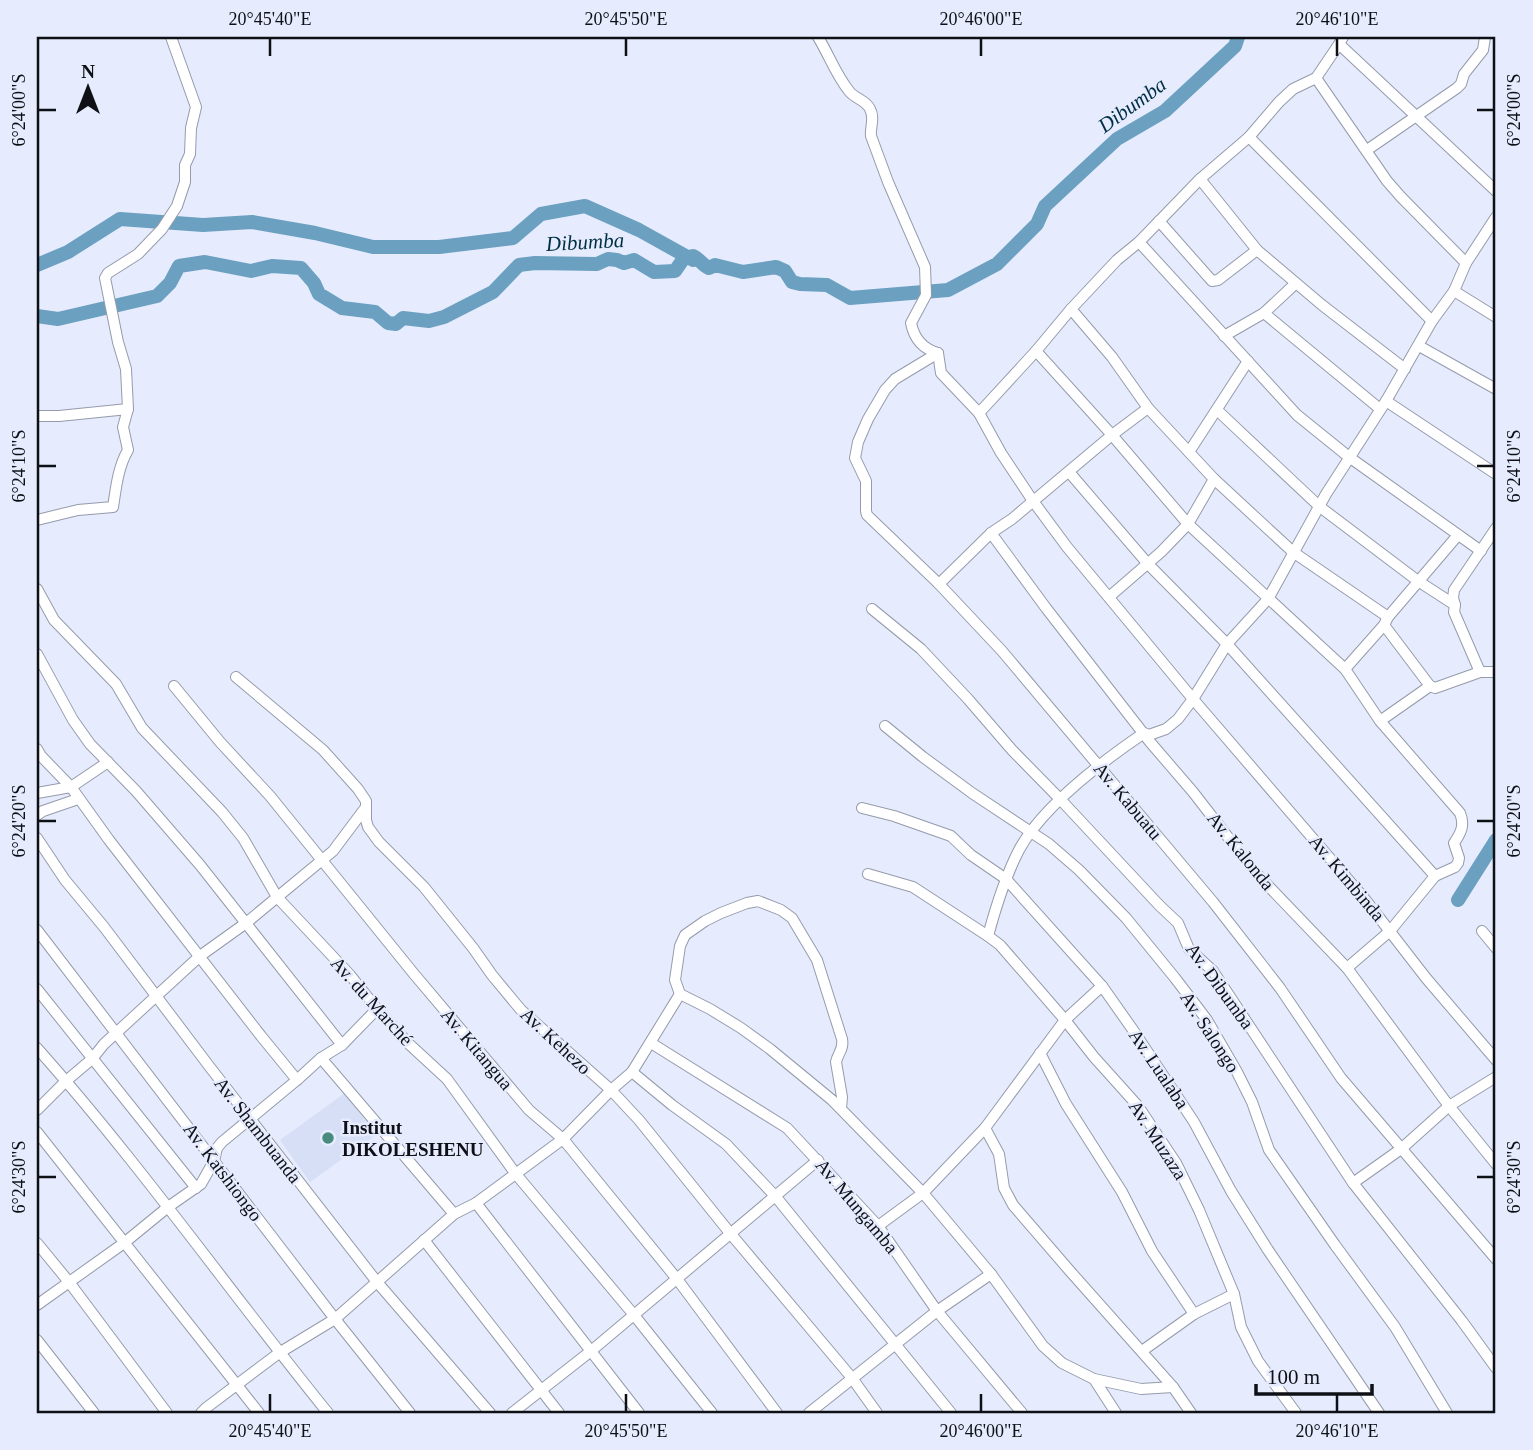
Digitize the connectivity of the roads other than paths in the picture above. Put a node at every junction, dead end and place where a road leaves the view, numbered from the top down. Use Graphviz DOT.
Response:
graph roads {
  1 [pos="171,37"];
  2 [pos="818,37"];
  3 [pos="1485,37"];
  4 [pos="1341,41"];
  5 [pos="1316,78"];
  6 [pos="1418,117"];
  7 [pos="1249,137"];
  8 [pos="1367,150"];
  9 [pos="1200,179"];
  10 [pos="1496,191"];
  11 [pos="1496,216"];
  12 [pos="1159,221"];
  13 [pos="1492,233"];
  14 [pos="1139,242"];
  15 [pos="1257,250"];
  16 [pos="1466,263"];
  17 [pos="1295,284"];
  18 [pos="1454,291"];
  19 [pos="1071,309"];
  20 [pos="1264,313"];
  21 [pos="1496,317"];
  22 [pos="1432,321"];
  23 [pos="1224,336"];
  24 [pos="1419,346"];
  25 [pos="1036,351"];
  26 [pos="937,354"];
  27 [pos="1248,361"];
  28 [pos="1405,369"];
  29 [pos="1496,389"];
  30 [pos="1383,405"];
  31 [pos="1148,408"];
  32 [pos="128,409"];
  33 [pos="1217,410"];
  34 [pos="979,413"];
  35 [pos="37,416"];
  36 [pos="1112,435"];
  37 [pos="1189,452"];
  38 [pos="1349,457"];
  39 [pos="1069,472"];
  40 [pos="1496,474"];
  41 [pos="1214,479"];
  42 [pos="1033,501"];
  43 [pos="1320,507"];
  44 [pos="37,520"];
  45 [pos="1188,524"];
  46 [pos="1496,528"];
  47 [pos="991,533"];
  48 [pos="1458,535"];
  49 [pos="1481,551"];
  50 [pos="1293,552"];
  51 [pos="1148,564"];
  52 [pos="1418,581"];
  53 [pos="939,584"];
  54 [pos="37,589"];
  55 [pos="1109,597"];
  56 [pos="1268,599"];
  57 [pos="1455,605"];
  58 [pos="872,608"];
  59 [pos="1386,621"];
  60 [pos="1227,645"];
  61 [pos="37,654"];
  62 [pos="1345,669"];
  63 [pos="1479,672"];
  64 [pos="1496,672"];
  65 [pos="236,677"];
  66 [pos="174,686"];
  67 [pos="1430,686"];
  68 [pos="1193,699"];
  69 [pos="1380,721"];
  70 [pos="885,726"];
  71 [pos="1144,733"];
  72 [pos="37,749"];
  73 [pos="108,762"];
  74 [pos="1100,767"];
  75 [pos="71,788"];
  76 [pos="37,793"];
  77 [pos="78,799"];
  78 [pos="1060,799"];
  79 [pos="366,807"];
  80 [pos="862,808"];
  81 [pos="37,815"];
  82 [pos="1030,833"];
  83 [pos="37,838"];
  84 [pos="321,860"];
  85 [pos="868,874"];
  86 [pos="1435,876"];
  87 [pos="1006,879"];
  88 [pos="276,897"];
  89 [pos="246,923"];
  90 [pos="37,930"];
  91 [pos="1390,931"];
  92 [pos="1482,931"];
  93 [pos="988,936"];
  94 [pos="1496,948"];
  95 [pos="200,956"];
  96 [pos="1347,968"];
  97 [pos="1102,986"];
  98 [pos="37,989"];
  99 [pos="680,994"];
  100 [pos="156,995"];
  101 [pos="377,1009"];
  102 [pos="1065,1020"];
  103 [pos="116,1032"];
  104 [pos="651,1043"];
  105 [pos="342,1045"];
  106 [pos="37,1048"];
  107 [pos="1040,1053"];
  108 [pos="321,1058"];
  109 [pos="92,1059"];
  110 [pos="1496,1060"];
  111 [pos="632,1072"];
  112 [pos="1496,1077"];
  113 [pos="297,1080"];
  114 [pos="66,1081"];
  115 [pos="611,1090"];
  116 [pos="1449,1106"];
  117 [pos="841,1108"];
  118 [pos="37,1110"];
  119 [pos="250,1118"];
  120 [pos="985,1128"];
  121 [pos="37,1132"];
  122 [pos="563,1139"];
  123 [pos="1401,1149"];
  124 [pos="818,1160"];
  125 [pos="214,1161"];
  126 [pos="1496,1164"];
  127 [pos="515,1173"];
  128 [pos="1353,1183"];
  129 [pos="196,1188"];
  130 [pos="923,1194"];
  131 [pos="776,1196"];
  132 [pos="476,1203"];
  133 [pos="168,1207"];
  134 [pos="454,1214"];
  135 [pos="878,1226"];
  136 [pos="730,1233"];
  137 [pos="424,1240"];
  138 [pos="37,1243"];
  139 [pos="124,1243"];
  140 [pos="1496,1259"];
  141 [pos="991,1274"];
  142 [pos="677,1279"];
  143 [pos="69,1282"];
  144 [pos="377,1282"];
  145 [pos="1234,1294"];
  146 [pos="37,1305"];
  147 [pos="937,1311"];
  148 [pos="1194,1314"];
  149 [pos="634,1315"];
  150 [pos="335,1319"];
  151 [pos="37,1340"];
  152 [pos="895,1345"];
  153 [pos="591,1351"];
  154 [pos="1142,1351"];
  155 [pos="279,1353"];
  156 [pos="1496,1368"];
  157 [pos="852,1378"];
  158 [pos="1094,1379"];
  159 [pos="237,1385"];
  160 [pos="1173,1387"];
  161 [pos="541,1390"];
  162 [pos="94,1413"];
  163 [pos="167,1413"];
  164 [pos="201,1413"];
  165 [pos="258,1413"];
  166 [pos="328,1413"];
  167 [pos="411,1413"];
  168 [pos="490,1413"];
  169 [pos="512,1413"];
  170 [pos="559,1413"];
  171 [pos="639,1413"];
  172 [pos="712,1413"];
  173 [pos="777,1413"];
  174 [pos="809,1413"];
  175 [pos="877,1413"];
  176 [pos="951,1413"];
  177 [pos="1022,1413"];
  178 [pos="1116,1413"];
  179 [pos="1191,1413"];
  180 [pos="1296,1413"];
  181 [pos="1379,1413"];
  182 [pos="1447,1413"];
  1 -- 32 [label="street"];
  2 -- 26 [label="street, Av. Kimbinda"];
  3 -- 6 [label="street"];
  4 -- 5 [label="street"];
  4 -- 6 [label="street"];
  5 -- 7 [label="street"];
  5 -- 8 [label="street"];
  6 -- 8 [label="street"];
  6 -- 10 [label="street"];
  7 -- 9 [label="street"];
  7 -- 22 [label="street"];
  8 -- 16 [label="street"];
  9 -- 12 [label="street"];
  9 -- 15 [label="street"];
  11 -- 13 [label="street"];
  12 -- 14 [label="street"];
  12 -- 15 [label="street"];
  13 -- 16 [label="street"];
  14 -- 19 [label="street"];
  14 -- 23 [label="street"];
  15 -- 17 [label="street"];
  16 -- 18 [label="street"];
  17 -- 20 [label="street"];
  17 -- 28 [label="street"];
  18 -- 21 [label="street"];
  18 -- 22 [label="street"];
  19 -- 25 [label="street"];
  19 -- 31 [label="street"];
  20 -- 23 [label="street"];
  20 -- 30 [label="street"];
  22 -- 24 [label="street"];
  23 -- 27 [label="street"];
  24 -- 28 [label="street"];
  24 -- 29 [label="street"];
  25 -- 34 [label="street"];
  25 -- 36 [label="street"];
  26 -- 34 [label="street, Av. Kimbinda"];
  26 -- 53 [label="street, Av. Kabuatu"];
  27 -- 33 [label="street"];
  27 -- 38 [label="street"];
  28 -- 30 [label="street"];
  30 -- 38 [label="street"];
  30 -- 40 [label="street"];
  31 -- 36 [label="street"];
  31 -- 37 [label="street"];
  32 -- 35 [label="street"];
  32 -- 44 [label="street"];
  33 -- 37 [label="street"];
  33 -- 43 [label="street"];
  34 -- 42 [label="street, Av. Kimbinda"];
  36 -- 39 [label="street"];
  36 -- 45 [label="street"];
  37 -- 41 [label="street"];
  38 -- 43 [label="street"];
  38 -- 48 [label="street"];
  39 -- 42 [label="street"];
  39 -- 51 [label="street"];
  41 -- 45 [label="street"];
  41 -- 50 [label="street"];
  42 -- 47 [label="street"];
  42 -- 55 [label="street, Av. Kimbinda"];
  43 -- 50 [label="street"];
  43 -- 52 [label="street"];
  45 -- 51 [label="street"];
  45 -- 56 [label="street"];
  46 -- 49 [label="street"];
  47 -- 53 [label="street"];
  47 -- 71 [label="street, Av. Kalonda"];
  48 -- 49 [label="street"];
  48 -- 52 [label="street"];
  49 -- 57 [label="street"];
  50 -- 56 [label="street"];
  50 -- 59 [label="street"];
  51 -- 55 [label="street"];
  51 -- 60 [label="street"];
  52 -- 57 [label="street"];
  52 -- 59 [label="street"];
  53 -- 74 [label="street, Av. Kabuatu"];
  54 -- 88 [label="street, Av. du Marché"];
  55 -- 68 [label="street, Av. Kimbinda"];
  56 -- 60 [label="street"];
  56 -- 62 [label="street"];
  57 -- 63 [label="street"];
  58 -- 78 [label="street, Av. Dibumba"];
  59 -- 62 [label="street"];
  59 -- 67 [label="street"];
  60 -- 68 [label="street"];
  60 -- 86 [label="street"];
  61 -- 73 [label="street"];
  62 -- 69 [label="street"];
  63 -- 64 [label="street"];
  63 -- 67 [label="street"];
  65 -- 79 [label="street, Av. Kehezo"];
  66 -- 84 [label="street, Av. Kitangua"];
  67 -- 69 [label="street"];
  68 -- 71 [label="street"];
  68 -- 91 [label="street, Av. Kimbinda"];
  69 -- 86 [label="street"];
  70 -- 82 [label="street, Av. Salongo"];
  71 -- 74 [label="street"];
  71 -- 96 [label="street, Av. Kalonda"];
  72 -- 75 [label="street"];
  73 -- 75 [label="street"];
  73 -- 89 [label="street"];
  74 -- 78 [label="street"];
  74 -- 123 [label="street, Av. Kabuatu"];
  75 -- 76 [label="street"];
  75 -- 77 [label="street"];
  77 -- 81 [label="street"];
  77 -- 95 [label="street"];
  78 -- 82 [label="street"];
  78 -- 128 [label="street, Av. Dibumba"];
  79 -- 84 [label="street"];
  79 -- 115 [label="street, Av. Kehezo"];
  80 -- 87 [label="street, Av. Lualaba"];
  82 -- 87 [label="street"];
  82 -- 182 [label="street, Av. Salongo"];
  83 -- 100 [label="street, Av. Shambuanda"];
  84 -- 88 [label="street"];
  84 -- 122 [label="street, Av. Kitangua"];
  85 -- 93 [label="street, Av. Muzaza"];
  86 -- 91 [label="street"];
  87 -- 93 [label="street"];
  87 -- 97 [label="street, Av. Lualaba"];
  88 -- 89 [label="street"];
  88 -- 101 [label="street, Av. du Marché"];
  89 -- 95 [label="street"];
  89 -- 105 [label="street"];
  90 -- 103 [label="street, Av. Katshiongo"];
  91 -- 96 [label="street"];
  91 -- 110 [label="street, Av. Kimbinda"];
  92 -- 94 [label="street"];
  93 -- 102 [label="street, Av. Muzaza"];
  95 -- 100 [label="street"];
  95 -- 113 [label="street"];
  96 -- 116 [label="street, Av. Kalonda"];
  97 -- 102 [label="street"];
  97 -- 181 [label="street, Av. Lualaba"];
  98 -- 109 [label="street"];
  99 -- 104 [label="street"];
  99 -- 117 [label="street"];
  99 -- 117 [label="street"];
  100 -- 103 [label="street"];
  100 -- 119 [label="street, Av. Shambuanda"];
  101 -- 105 [label="street"];
  101 -- 127 [label="street, Av. du Marché"];
  102 -- 107 [label="street"];
  102 -- 145 [label="street, Av. Muzaza"];
  103 -- 109 [label="street"];
  103 -- 125 [label="street, Av. Katshiongo"];
  104 -- 111 [label="street"];
  104 -- 124 [label="street, Av. Mungamba"];
  105 -- 108 [label="street"];
  106 -- 114 [label="street"];
  107 -- 120 [label="street"];
  107 -- 148 [label="street"];
  108 -- 113 [label="street"];
  108 -- 134 [label="street"];
  109 -- 114 [label="street"];
  109 -- 129 [label="street"];
  111 -- 115 [label="street"];
  111 -- 131 [label="street"];
  112 -- 116 [label="street"];
  113 -- 119 [label="street"];
  114 -- 118 [label="street"];
  114 -- 133 [label="street"];
  115 -- 122 [label="street"];
  115 -- 136 [label="street, Av. Kehezo"];
  116 -- 123 [label="street"];
  116 -- 126 [label="street, Av. Kalonda"];
  117 -- 130 [label="street"];
  119 -- 125 [label="street"];
  119 -- 144 [label="street, Av. Shambuanda"];
  120 -- 130 [label="street"];
  120 -- 154 [label="street"];
  121 -- 139 [label="street"];
  122 -- 127 [label="street"];
  122 -- 142 [label="street, Av. Kitangua"];
  123 -- 128 [label="street"];
  123 -- 140 [label="street, Av. Kabuatu"];
  124 -- 131 [label="street"];
  124 -- 135 [label="street, Av. Mungamba"];
  125 -- 129 [label="street"];
  125 -- 150 [label="street, Av. Katshiongo"];
  127 -- 132 [label="street"];
  127 -- 149 [label="street, Av. du Marché"];
  128 -- 156 [label="street, Av. Dibumba"];
  129 -- 133 [label="street"];
  130 -- 135 [label="street"];
  130 -- 141 [label="street"];
  131 -- 136 [label="street"];
  131 -- 152 [label="street"];
  132 -- 134 [label="street"];
  132 -- 153 [label="street"];
  133 -- 139 [label="street"];
  133 -- 155 [label="street"];
  134 -- 137 [label="street"];
  135 -- 147 [label="street, Av. Mungamba"];
  136 -- 142 [label="street"];
  136 -- 157 [label="street, Av. Kehezo"];
  137 -- 144 [label="street"];
  137 -- 161 [label="street"];
  138 -- 143 [label="street"];
  139 -- 143 [label="street"];
  139 -- 159 [label="street"];
  141 -- 147 [label="street"];
  141 -- 158 [label="street"];
  142 -- 149 [label="street"];
  142 -- 173 [label="street, Av. Kitangua"];
  143 -- 146 [label="street"];
  143 -- 163 [label="street"];
  144 -- 150 [label="street"];
  144 -- 168 [label="street, Av. Shambuanda"];
  145 -- 148 [label="street"];
  145 -- 180 [label="street, Av. Muzaza"];
  147 -- 152 [label="street"];
  147 -- 177 [label="street, Av. Mungamba"];
  148 -- 154 [label="street"];
  149 -- 153 [label="street"];
  149 -- 172 [label="street, Av. du Marché"];
  150 -- 155 [label="street"];
  150 -- 167 [label="street, Av. Katshiongo"];
  151 -- 162 [label="street"];
  152 -- 157 [label="street"];
  152 -- 176 [label="street"];
  153 -- 161 [label="street"];
  153 -- 171 [label="street"];
  154 -- 160 [label="street"];
  155 -- 159 [label="street"];
  155 -- 166 [label="street"];
  157 -- 174 [label="street"];
  157 -- 175 [label="street, Av. Kehezo"];
  158 -- 160 [label="street"];
  158 -- 178 [label="street"];
  159 -- 164 [label="street"];
  159 -- 165 [label="street"];
  160 -- 179 [label="street"];
  161 -- 169 [label="street"];
  161 -- 170 [label="street"];
}
